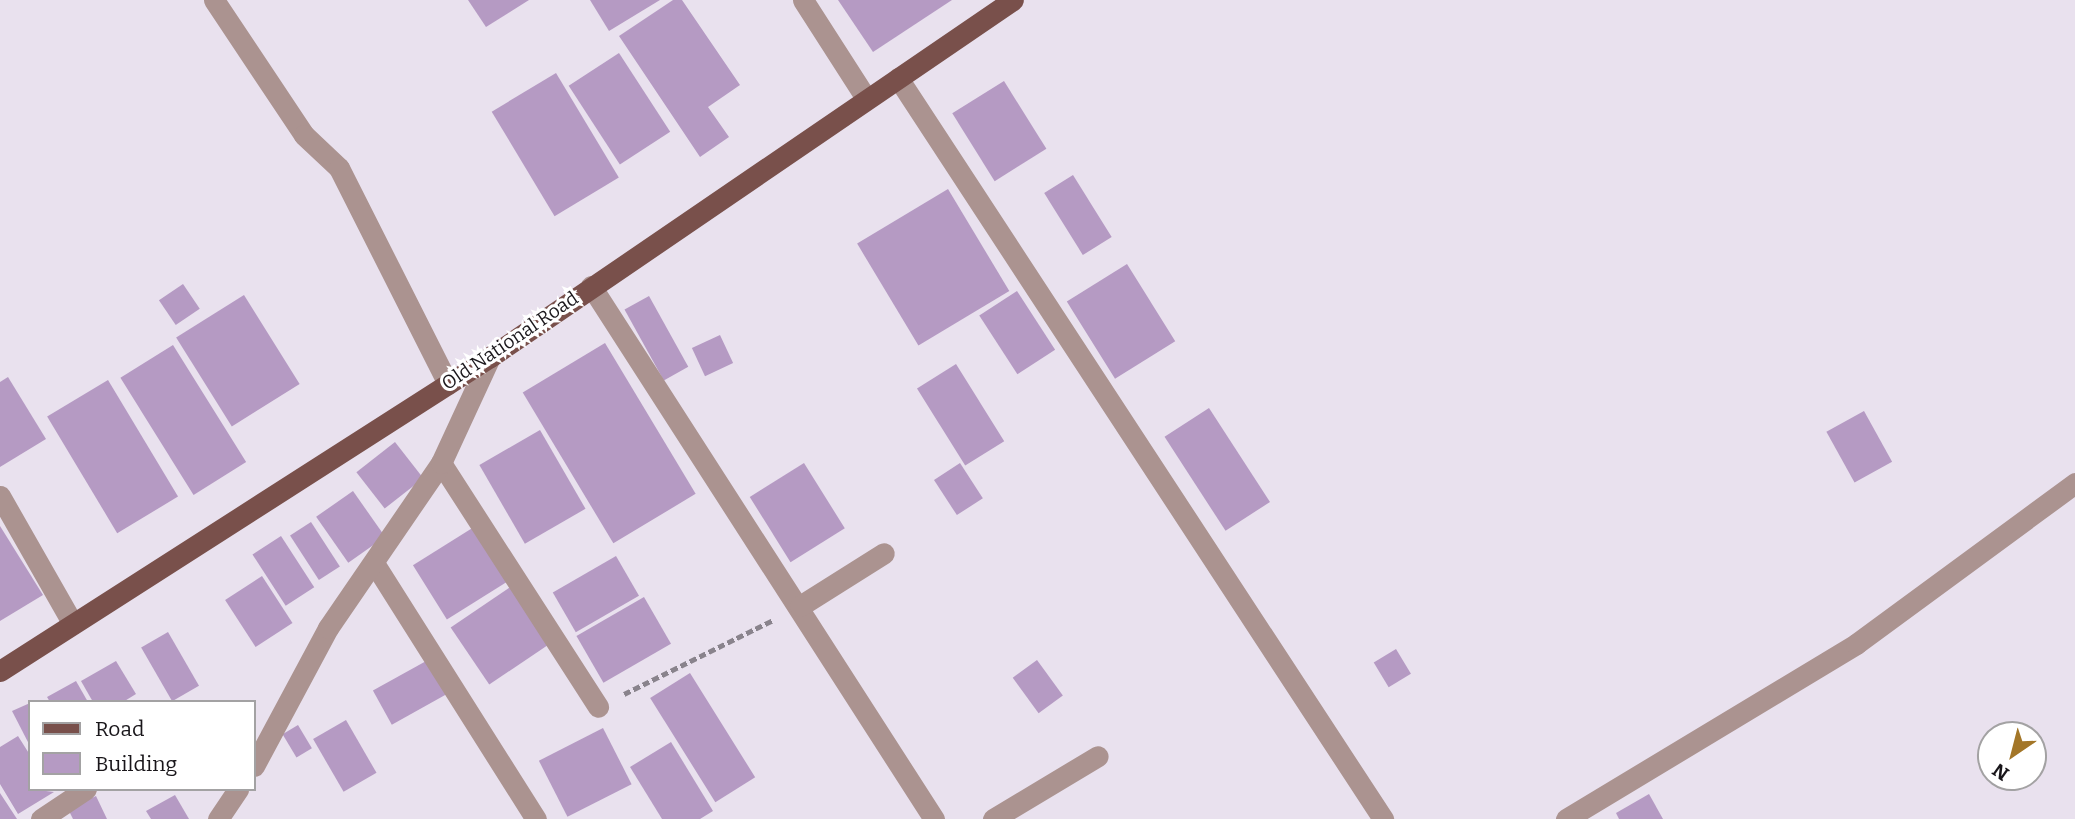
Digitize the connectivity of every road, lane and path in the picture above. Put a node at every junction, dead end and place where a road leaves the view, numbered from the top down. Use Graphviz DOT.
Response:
graph roads {
  1 [pos="214,0"];
  2 [pos="803,0"];
  3 [pos="1013,0"];
  4 [pos="898,78"];
  5 [pos="866,99"];
  6 [pos="591,286"];
  7 [pos="491,357"];
  8 [pos="448,384"];
  9 [pos="440,463"];
  10 [pos="2075,483"];
  11 [pos="0,496"];
  12 [pos="884,553"];
  13 [pos="374,563"];
  14 [pos="800,606"];
  15 [pos="73,624"];
  16 [pos="0,671"];
  17 [pos="598,706"];
  18 [pos="1098,756"];
  19 [pos="256,762"];
  20 [pos="83,791"];
  21 [pos="237,791"];
  22 [pos="41,819"];
  23 [pos="218,819"];
  24 [pos="536,819"];
  25 [pos="934,819"];
  26 [pos="993,819"];
  27 [pos="1383,819"];
  28 [pos="1566,819"];
  1 -- 8 [label="street"];
  2 -- 5 [label="street"];
  3 -- 4 [label="main road, Old National Road"];
  4 -- 5 [label="main road, Old National Road"];
  4 -- 27 [label="street"];
  5 -- 6 [label="main road, Old National Road"];
  6 -- 7 [label="main road, Old National Road"];
  6 -- 14 [label="street"];
  7 -- 8 [label="main road, Old National Road"];
  7 -- 9 [label="street"];
  8 -- 15 [label="main road, Old National Road"];
  9 -- 13 [label="street"];
  9 -- 17 [label="street"];
  10 -- 28 [label="street"];
  11 -- 15 [label="street"];
  12 -- 14 [label="street"];
  13 -- 19 [label="street"];
  13 -- 24 [label="street"];
  14 -- 17 [label="path"];
  14 -- 25 [label="street"];
  15 -- 16 [label="main road, Old National Road"];
  18 -- 26 [label="street"];
  20 -- 22 [label="street"];
  21 -- 23 [label="street"];
}
